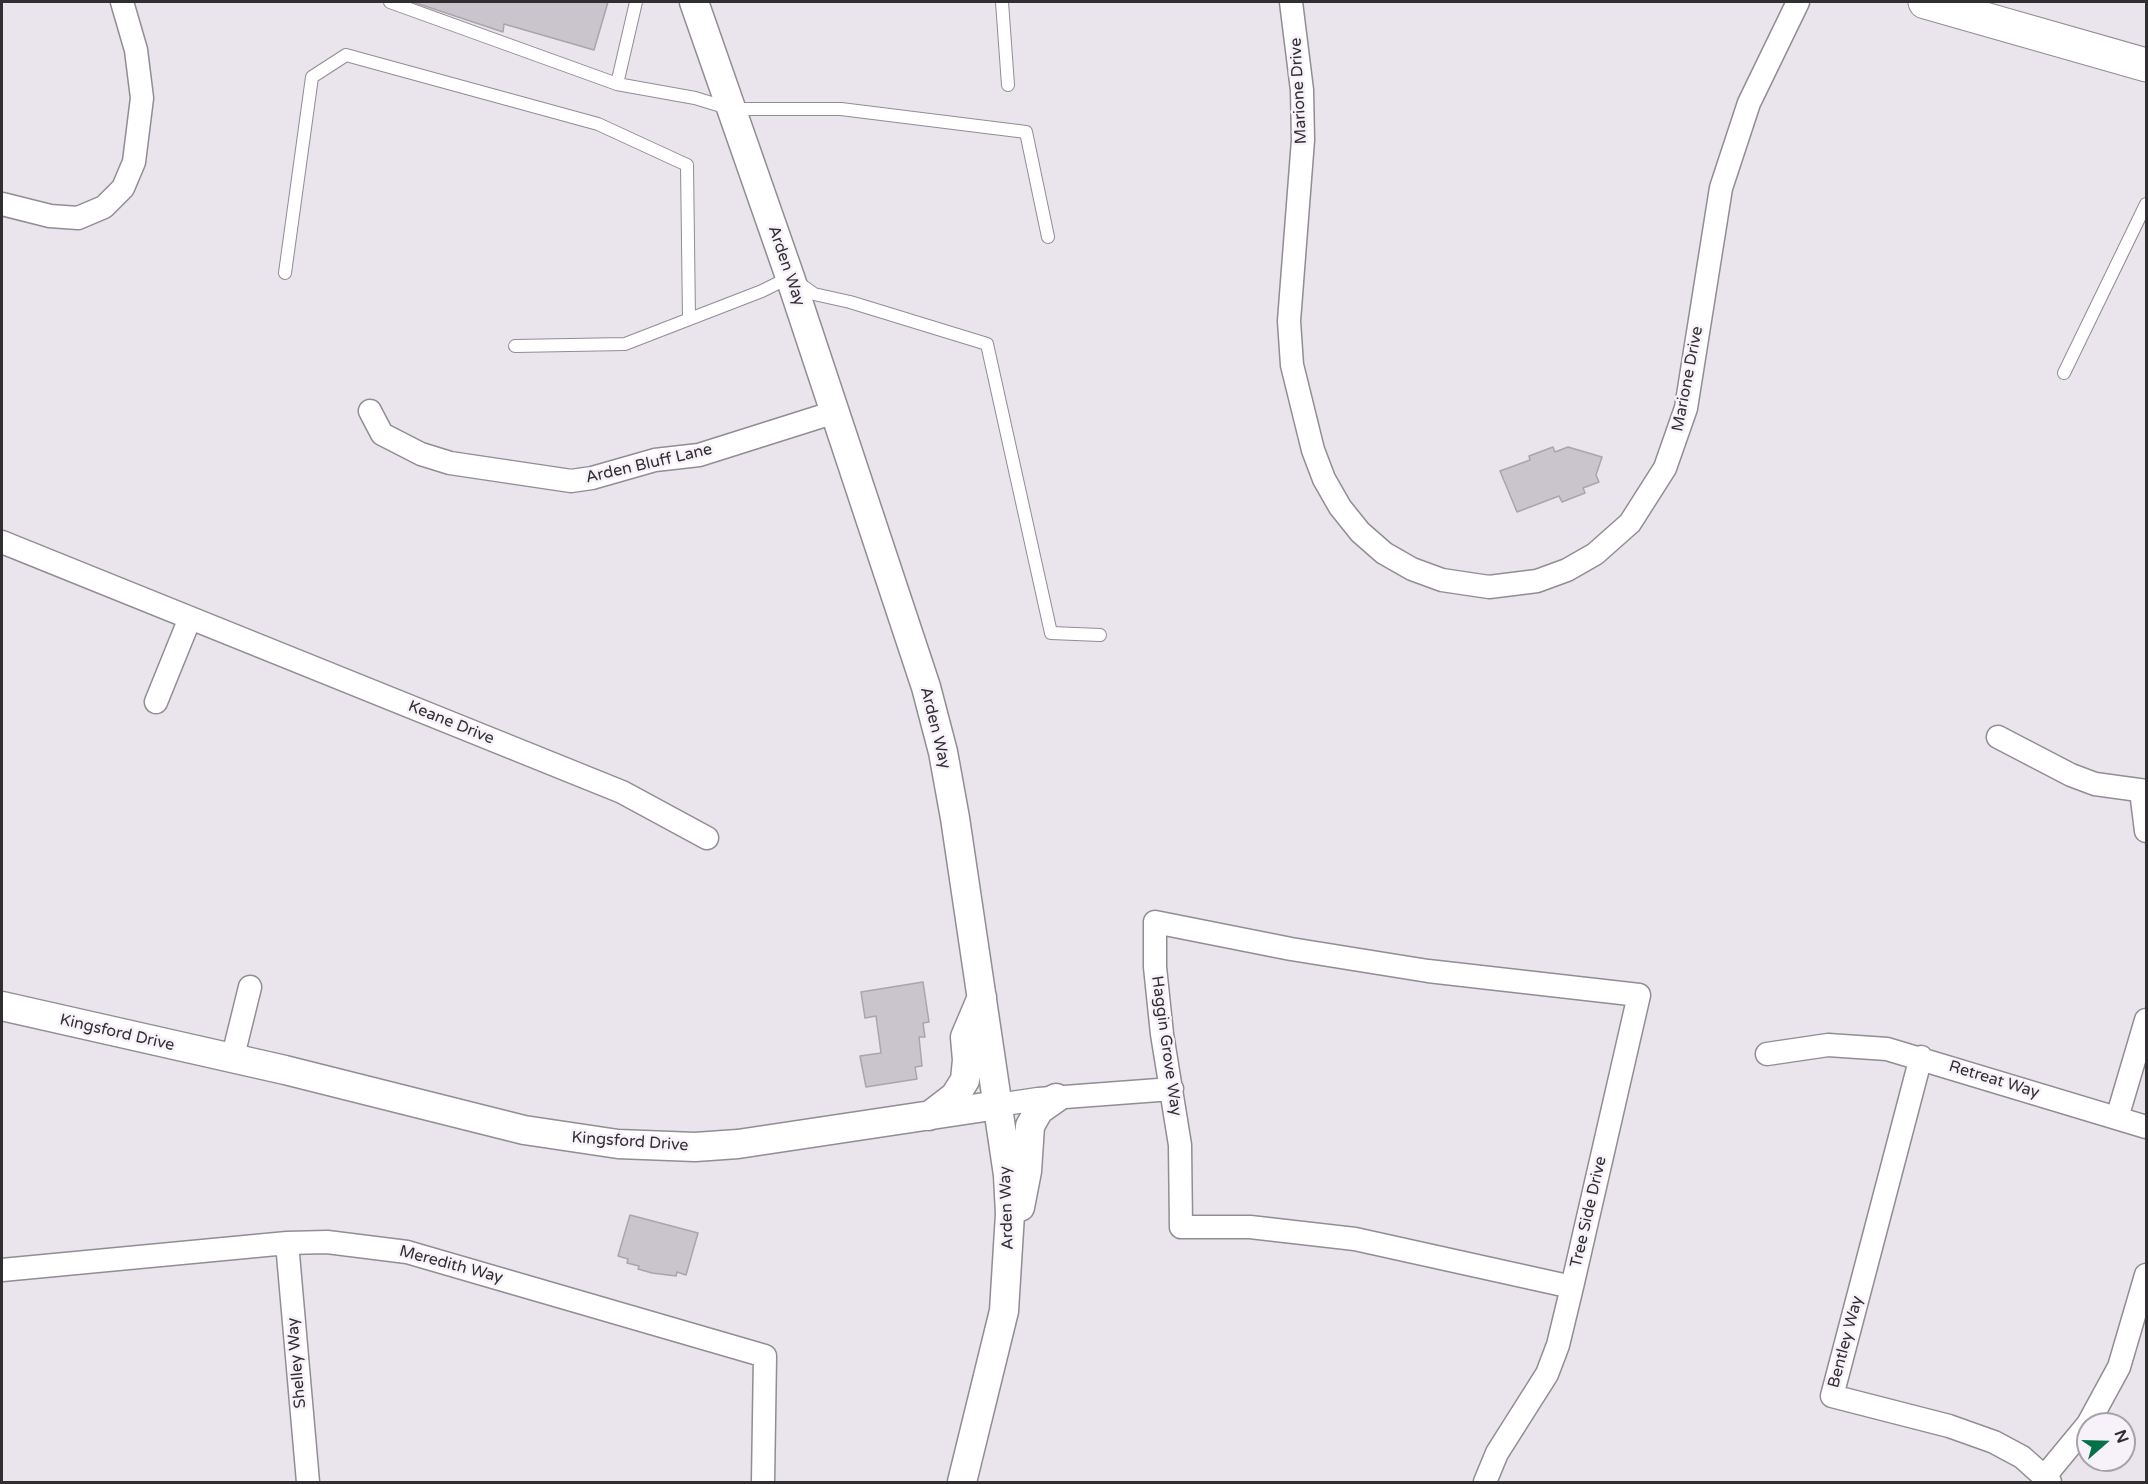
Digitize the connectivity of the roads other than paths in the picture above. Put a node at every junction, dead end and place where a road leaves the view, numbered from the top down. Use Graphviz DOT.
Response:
graph roads {
  1 [pos="122,2"];
  2 [pos="390,2"];
  3 [pos="636,2"];
  4 [pos="694,2"];
  5 [pos="1002,2"];
  6 [pos="1292,2"];
  7 [pos="1798,2"];
  8 [pos="1925,2"];
  9 [pos="2146,65"];
  10 [pos="617,84"];
  11 [pos="1008,85"];
  12 [pos="731,109"];
  13 [pos="2,204"];
  14 [pos="2146,204"];
  15 [pos="1048,237"];
  16 [pos="285,273"];
  17 [pos="790,276"];
  18 [pos="689,319"];
  19 [pos="516,346"];
  20 [pos="2064,373"];
  21 [pos="370,411"];
  22 [pos="835,412"];
  23 [pos="2,542"];
  24 [pos="190,618"];
  25 [pos="1100,635"];
  26 [pos="156,702"];
  27 [pos="1998,737"];
  28 [pos="2144,791"];
  29 [pos="2146,831"];
  30 [pos="707,838"];
  31 [pos="250,987"];
  32 [pos="1639,995"];
  33 [pos="982,997"];
  34 [pos="2,1006"];
  35 [pos="2146,1020"];
  36 [pos="1767,1054"];
  37 [pos="1920,1057"];
  38 [pos="232,1060"];
  39 [pos="1172,1089"];
  40 [pos="1056,1098"];
  41 [pos="998,1105"];
  42 [pos="926,1118"];
  43 [pos="2117,1118"];
  44 [pos="2146,1127"];
  45 [pos="287,1243"];
  46 [pos="1010,1244"];
  47 [pos="2,1270"];
  48 [pos="2146,1275"];
  49 [pos="1572,1287"];
  50 [pos="2094,1412"];
  51 [pos="2076,1440"];
  52 [pos="2048,1479"];
  53 [pos="308,1482"];
  54 [pos="762,1482"];
  55 [pos="963,1482"];
  56 [pos="1485,1482"];
  1 -- 13 [label="street"];
  2 -- 10 [label="lane"];
  3 -- 10 [label="lane"];
  4 -- 12 [label="street, Arden Way"];
  5 -- 11 [label="lane"];
  6 -- 7 [label="street, Marione Drive"];
  8 -- 9 [label="main road"];
  10 -- 12 [label="lane"];
  12 -- 15 [label="lane"];
  12 -- 17 [label="street, Arden Way"];
  14 -- 20 [label="lane"];
  16 -- 18 [label="lane"];
  17 -- 18 [label="lane"];
  17 -- 22 [label="street, Arden Way"];
  17 -- 25 [label="lane"];
  18 -- 19 [label="lane"];
  21 -- 22 [label="street, Arden Bluff Lane"];
  22 -- 33 [label="street, Arden Way"];
  23 -- 24 [label="street, Keane Drive"];
  24 -- 26 [label="street"];
  24 -- 30 [label="street, Keane Drive"];
  27 -- 28 [label="street"];
  28 -- 29 [label="street"];
  31 -- 38 [label="street"];
  32 -- 39 [label="street, Haggin Grove Way"];
  32 -- 49 [label="street, Tree Side Drive"];
  33 -- 41 [label="street, Arden Way"];
  33 -- 42 [label="street"];
  34 -- 38 [label="street, Kingsford Drive"];
  35 -- 43 [label="street"];
  36 -- 37 [label="street, Retreat Way"];
  37 -- 43 [label="street, Retreat Way"];
  37 -- 52 [label="street, Bentley Way"];
  38 -- 42 [label="street, Kingsford Drive"];
  39 -- 40 [label="street"];
  39 -- 49 [label="street, Haggin Grove Way"];
  40 -- 41 [label="street"];
  40 -- 46 [label="street"];
  41 -- 42 [label="street, Kingsford Drive"];
  41 -- 46 [label="street, Arden Way"];
  43 -- 44 [label="street, Retreat Way"];
  45 -- 47 [label="street, Meredith Way"];
  45 -- 53 [label="street, Shelley Way"];
  45 -- 54 [label="street, Meredith Way"];
  46 -- 55 [label="street, Arden Way"];
  48 -- 50 [label="street"];
  49 -- 56 [label="street, Tree Side Drive"];
  51 -- 52 [label="street"];
}
